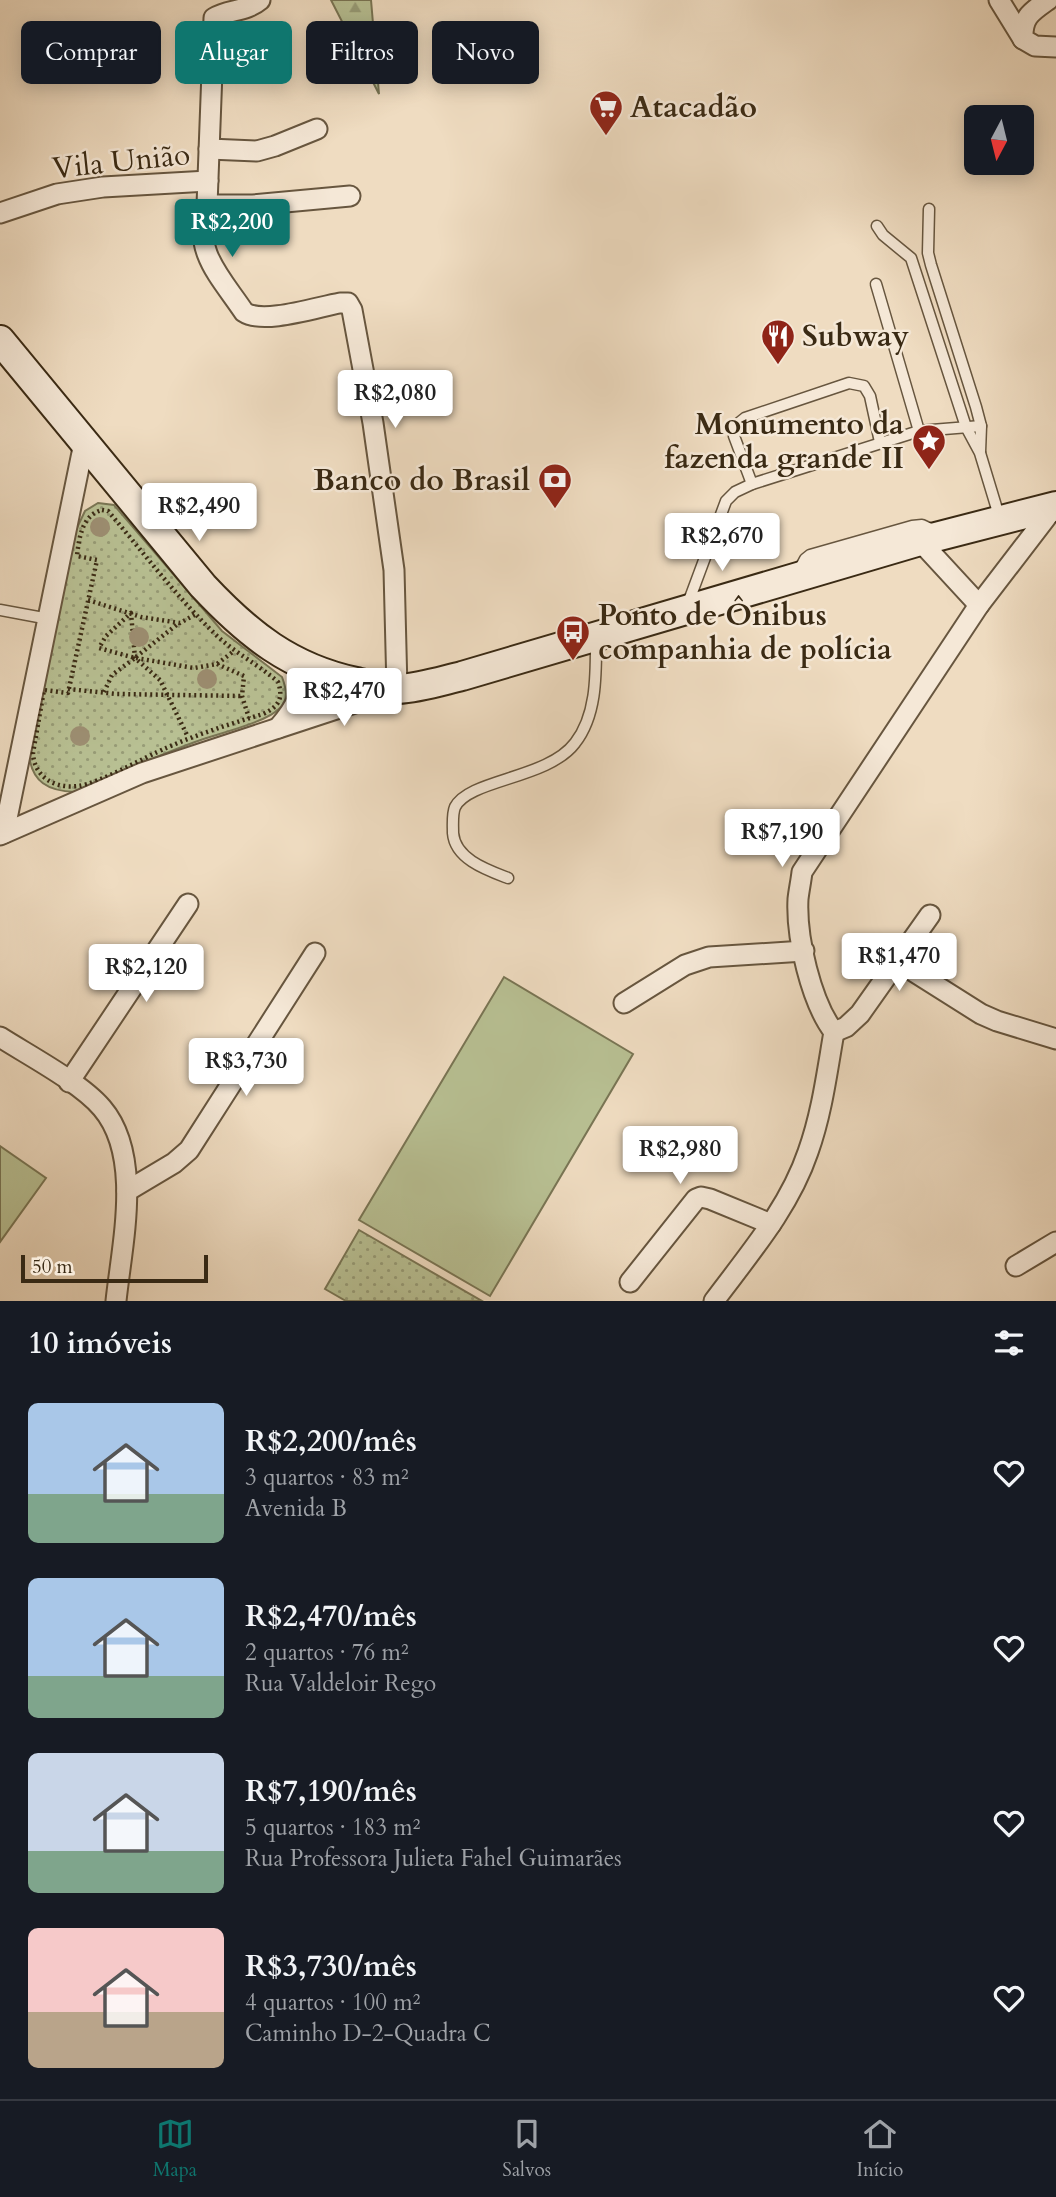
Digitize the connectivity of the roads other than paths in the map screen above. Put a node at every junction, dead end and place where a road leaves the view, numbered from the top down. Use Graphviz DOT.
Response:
graph roads {
  1 [pos="260,0"];
  2 [pos="999,0"];
  3 [pos="1048,0"];
  4 [pos="1023,39"];
  5 [pos="1056,47"];
  6 [pos="317,129"];
  7 [pos="209,149"];
  8 [pos="208,181"];
  9 [pos="350,196"];
  10 [pos="207,205"];
  11 [pos="929,209"];
  12 [pos="0,213"];
  13 [pos="877,226"];
  14 [pos="876,284"];
  15 [pos="0,340"];
  16 [pos="981,426"];
  17 [pos="966,427"];
  18 [pos="919,431"];
  19 [pos="880,442"];
  20 [pos="84,443"];
  21 [pos="980,453"];
  22 [pos="752,484"];
  23 [pos="1056,506"];
  24 [pos="1000,520"];
  25 [pos="932,538"];
  26 [pos="979,605"];
  27 [pos="0,610"];
  28 [pos="685,610"];
  29 [pos="49,620"];
  30 [pos="596,636"];
  31 [pos="298,663"];
  32 [pos="397,689"];
  33 [pos="277,729"];
  34 [pos="2,834"];
  35 [pos="508,878"];
  36 [pos="188,904"];
  37 [pos="930,915"];
  38 [pos="804,951"];
  39 [pos="316,953"];
  40 [pos="897,961"];
  41 [pos="624,1003"];
  42 [pos="834,1032"];
  43 [pos="0,1037"];
  44 [pos="1056,1039"];
  45 [pos="69,1082"];
  46 [pos="127,1191"];
  47 [pos="771,1224"];
  48 [pos="1056,1242"];
  49 [pos="1017,1266"];
  50 [pos="630,1282"];
  51 [pos="116,1301"];
  52 [pos="715,1301"];
  1 -- 7 [label="street, Vila União"];
  2 -- 4 [label="street"];
  3 -- 4 [label="street"];
  4 -- 5 [label="street"];
  6 -- 7 [label="street"];
  7 -- 8 [label="street, Vila União"];
  8 -- 10 [label="street, Vila União"];
  8 -- 12 [label="street, Vila União"];
  9 -- 10 [label="street, Vila União"];
  10 -- 32 [label="street"];
  11 -- 16 [label="lane"];
  13 -- 17 [label="lane"];
  14 -- 18 [label="lane"];
  15 -- 20 [label="main road"];
  16 -- 17 [label="lane"];
  16 -- 21 [label="lane"];
  17 -- 18 [label="lane"];
  17 -- 21 [label="lane"];
  18 -- 19 [label="lane"];
  19 -- 22 [label="lane"];
  19 -- 22 [label="lane"];
  20 -- 29 [label="street"];
  20 -- 31 [label="main road"];
  21 -- 24 [label="lane"];
  22 -- 28 [label="lane"];
  23 -- 24 [label="main road"];
  23 -- 26 [label="street"];
  24 -- 25 [label="main road"];
  25 -- 26 [label="street"];
  25 -- 28 [label="main road"];
  26 -- 38 [label="street"];
  27 -- 29 [label="lane"];
  28 -- 30 [label="main road"];
  29 -- 34 [label="street"];
  30 -- 32 [label="main road"];
  30 -- 35 [label="lane"];
  31 -- 32 [label="main road"];
  31 -- 33 [label="street"];
  32 -- 33 [label="street"];
  33 -- 34 [label="street"];
  36 -- 45 [label="street"];
  37 -- 40 [label="street"];
  38 -- 41 [label="street"];
  38 -- 42 [label="street"];
  39 -- 46 [label="street"];
  40 -- 42 [label="street"];
  40 -- 44 [label="street"];
  42 -- 47 [label="street"];
  43 -- 45 [label="street"];
  45 -- 46 [label="street"];
  46 -- 51 [label="street"];
  47 -- 50 [label="street"];
  47 -- 52 [label="street"];
  48 -- 49 [label="street"];
}
